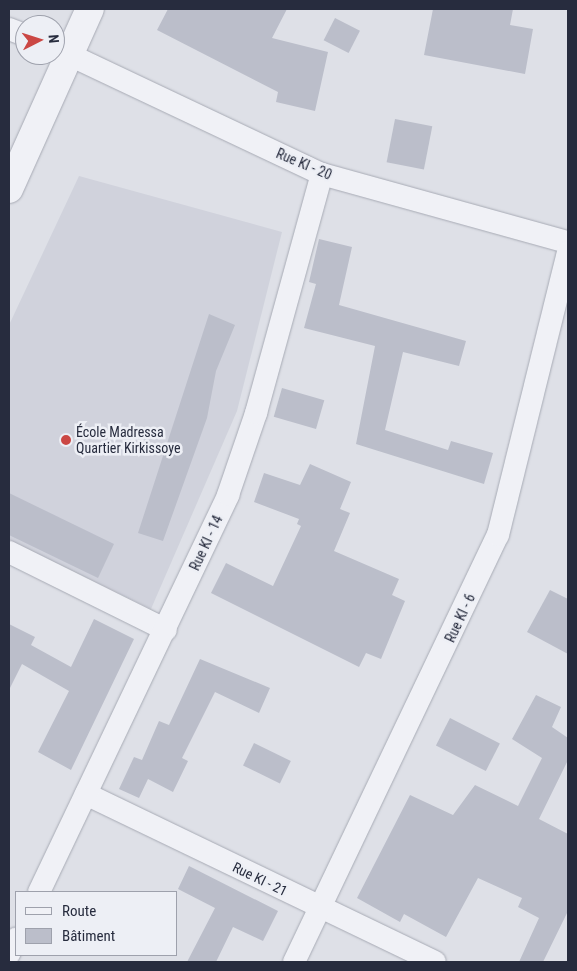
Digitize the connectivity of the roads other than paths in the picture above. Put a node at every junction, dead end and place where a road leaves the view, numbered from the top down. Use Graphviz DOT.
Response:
graph roads {
  1 [pos="90,9"];
  2 [pos="65,48"];
  3 [pos="65,52"];
  4 [pos="58,65"];
  5 [pos="322,174"];
  6 [pos="9,189"];
  7 [pos="568,242"];
  8 [pos="568,253"];
  9 [pos="9,552"];
  10 [pos="166,630"];
  11 [pos="86,794"];
  12 [pos="39,891"];
  13 [pos="321,908"];
  14 [pos="15,941"];
  15 [pos="9,954"];
  16 [pos="294,962"];
  17 [pos="435,962"];
  1 -- 2 [label="street"];
  3 -- 5 [label="street, Rue KI - 20"];
  4 -- 6 [label="street"];
  5 -- 7 [label="street, Rue KI - 20"];
  5 -- 10 [label="street, Rue KI - 14"];
  8 -- 13 [label="street, Rue KI - 6"];
  9 -- 10 [label="street"];
  10 -- 11 [label="street, Rue KI - 14"];
  11 -- 12 [label="street, Rue KI - 14"];
  11 -- 13 [label="street, Rue KI - 21"];
  13 -- 16 [label="street, Rue KI - 6"];
  13 -- 17 [label="street, Rue KI - 21"];
  14 -- 15 [label="street"];
}
